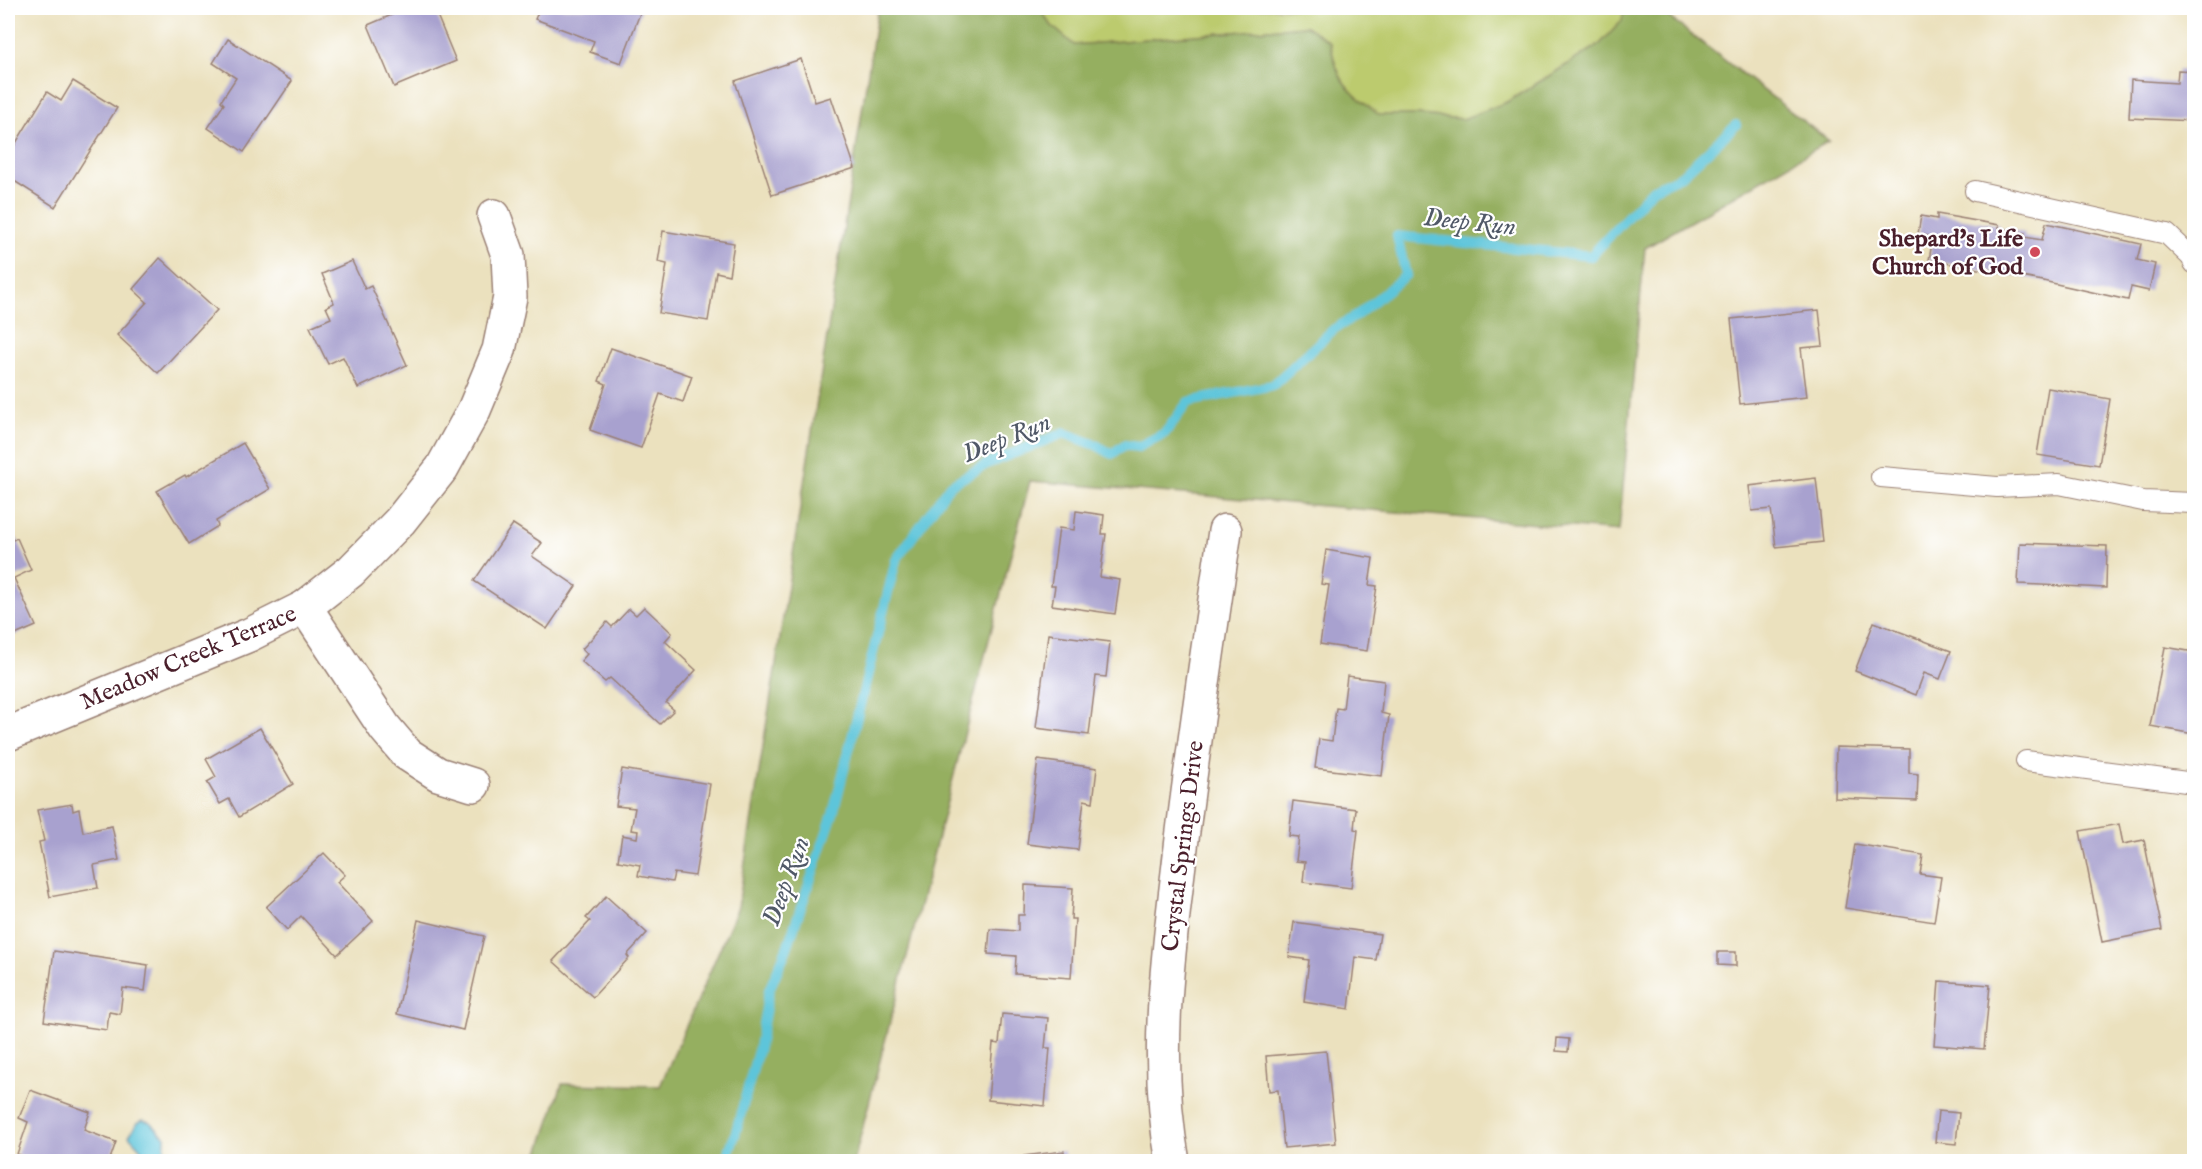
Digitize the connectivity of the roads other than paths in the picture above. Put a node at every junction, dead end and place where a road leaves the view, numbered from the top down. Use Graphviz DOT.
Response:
graph roads {
  1 [pos="1975,191"];
  2 [pos="494,216"];
  3 [pos="2194,263"];
  4 [pos="1881,477"];
  5 [pos="2194,503"];
  6 [pos="1225,531"];
  7 [pos="305,607"];
  8 [pos="8,734"];
  9 [pos="2026,761"];
  10 [pos="2194,783"];
  11 [pos="473,785"];
  12 [pos="1173,1161"];
  1 -- 3 [label="lane"];
  2 -- 7 [label="street, Meadow Creek Terrace"];
  4 -- 5 [label="lane"];
  6 -- 12 [label="street, Crystal Springs Drive"];
  7 -- 8 [label="street, Meadow Creek Terrace"];
  7 -- 11 [label="street"];
  9 -- 10 [label="lane"];
}
